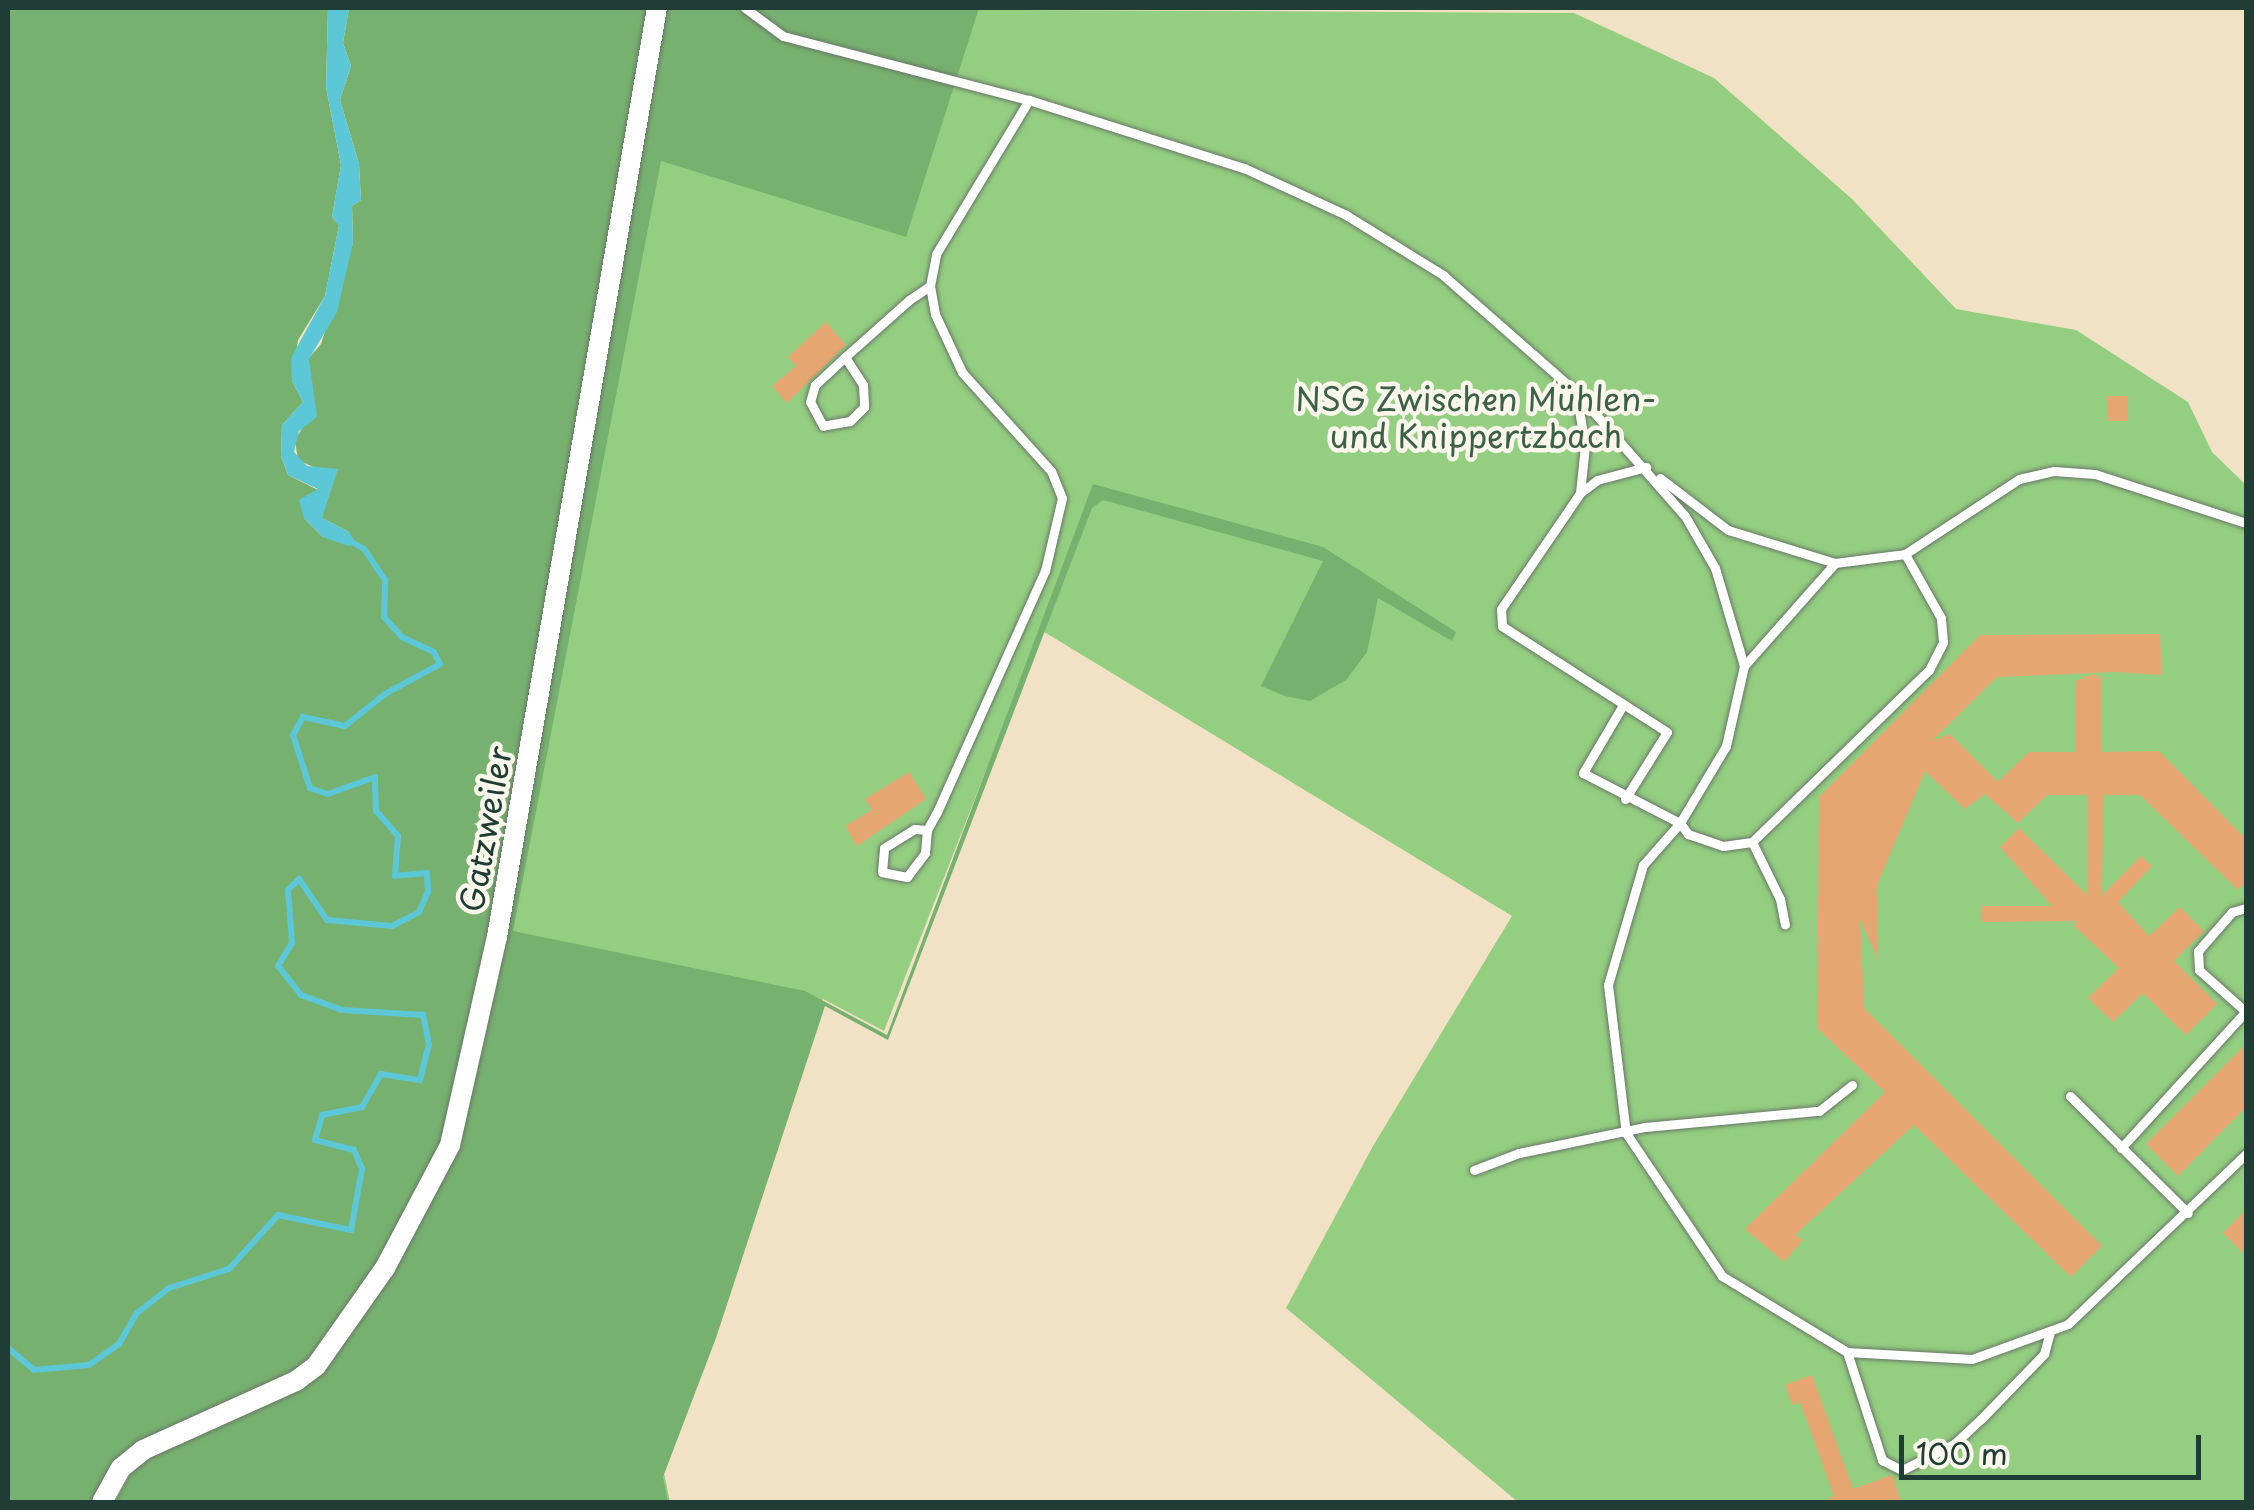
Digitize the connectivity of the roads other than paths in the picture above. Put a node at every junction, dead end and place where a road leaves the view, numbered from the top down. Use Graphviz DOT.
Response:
graph roads {
  1 [pos="656,8"];
  2 [pos="746,8"];
  3 [pos="1030,100"];
  4 [pos="930,286"];
  5 [pos="845,356"];
  6 [pos="1576,392"];
  7 [pos="1646,468"];
  8 [pos="1580,493"];
  9 [pos="2246,523"];
  10 [pos="1905,554"];
  11 [pos="1835,563"];
  12 [pos="1744,666"];
  13 [pos="1623,705"];
  14 [pos="1626,799"];
  15 [pos="1680,824"];
  16 [pos="927,830"];
  17 [pos="1752,842"];
  18 [pos="2246,908"];
  19 [pos="1785,924"];
  20 [pos="2246,1011"];
  21 [pos="1852,1085"];
  22 [pos="2070,1096"];
  23 [pos="1626,1133"];
  24 [pos="2121,1148"];
  25 [pos="2246,1154"];
  26 [pos="1474,1170"];
  27 [pos="2188,1212"];
  28 [pos="2050,1332"];
  29 [pos="1847,1352"];
  30 [pos="102,1502"];
  1 -- 30 [label="street, Gatzweiler"];
  2 -- 3 [label="lane"];
  3 -- 4 [label="lane"];
  3 -- 6 [label="lane"];
  4 -- 5 [label="lane"];
  4 -- 16 [label="lane"];
  5 -- 5 [label="lane"];
  6 -- 7 [label="lane"];
  6 -- 8 [label="lane"];
  7 -- 8 [label="lane"];
  7 -- 11 [label="lane"];
  7 -- 12 [label="lane"];
  8 -- 13 [label="lane"];
  9 -- 10 [label="lane"];
  10 -- 11 [label="lane"];
  10 -- 17 [label="lane"];
  11 -- 12 [label="lane"];
  12 -- 15 [label="lane"];
  13 -- 14 [label="lane"];
  13 -- 14 [label="lane"];
  14 -- 15 [label="lane"];
  15 -- 17 [label="lane"];
  15 -- 23 [label="lane"];
  16 -- 16 [label="lane"];
  17 -- 19 [label="lane"];
  18 -- 20 [label="lane"];
  20 -- 24 [label="lane"];
  21 -- 23 [label="lane"];
  22 -- 24 [label="lane"];
  23 -- 26 [label="lane"];
  23 -- 29 [label="lane"];
  24 -- 27 [label="lane"];
  25 -- 27 [label="lane"];
  27 -- 28 [label="lane"];
  28 -- 29 [label="lane"];
  28 -- 29 [label="lane"];
}
